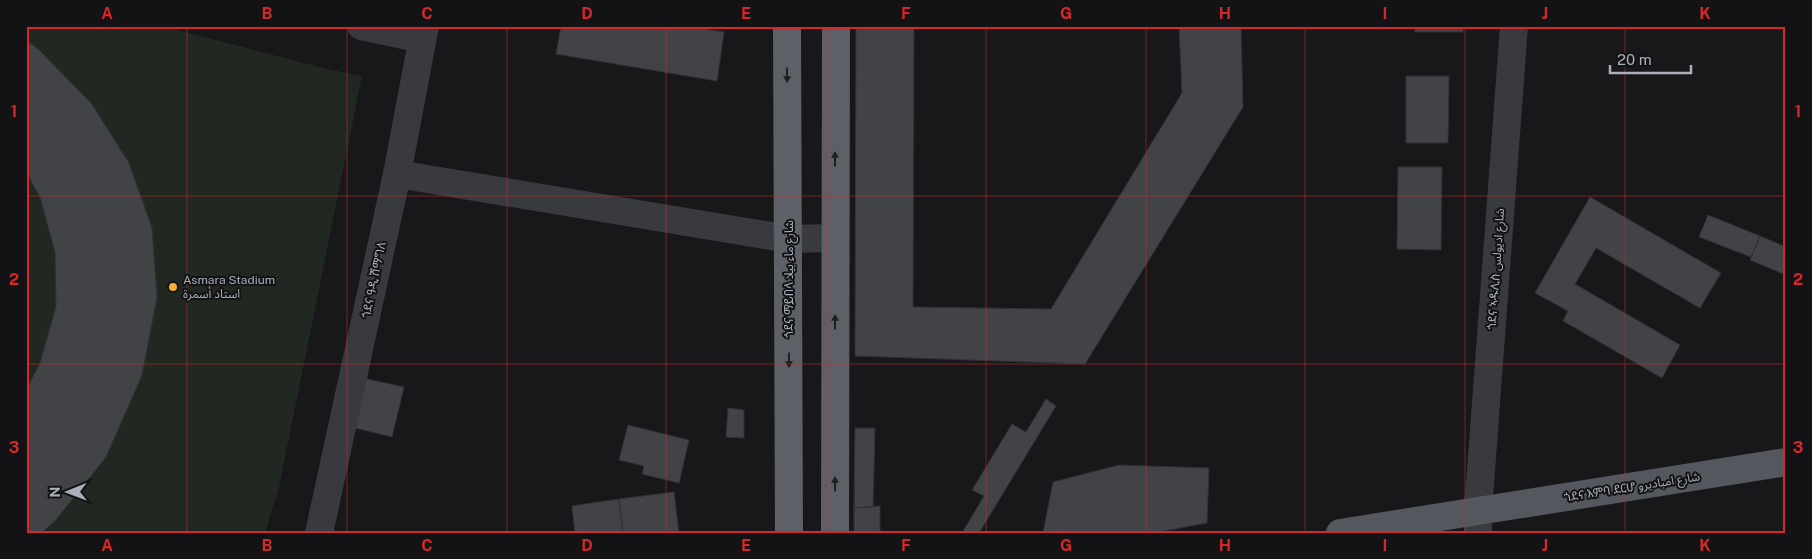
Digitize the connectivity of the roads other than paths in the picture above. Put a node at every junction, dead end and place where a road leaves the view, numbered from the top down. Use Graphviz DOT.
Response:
graph roads {
  1 [pos="361,26"];
  2 [pos="787,26"];
  3 [pos="836,26"];
  4 [pos="1514,26"];
  5 [pos="424,33"];
  6 [pos="397,174"];
  7 [pos="789,238"];
  8 [pos="835,238"];
  9 [pos="1786,462"];
  10 [pos="1478,522"];
  11 [pos="319,533"];
  12 [pos="789,533"];
  13 [pos="835,533"];
  14 [pos="1340,533"];
  1 -- 5 [label="street"];
  2 -- 7 [label="highway, ጎደና ማይበላ شارع ماء بيلا, one-way"];
  8 -- 3 [label="highway, one-way"];
  4 -- 10 [label="street, ጎደና ኣዱሊስ شارع اديولس"];
  5 -- 6 [label="street, ጎደና ዓዲ ሽማግለ"];
  6 -- 7 [label="street"];
  6 -- 11 [label="street, ጎደና ዓዲ ሽማግለ"];
  7 -- 8 [label="street"];
  7 -- 12 [label="highway, ጎደና ማይበላ شارع ماء بيلا, one-way"];
  13 -- 8 [label="highway, one-way"];
  9 -- 10 [label="main road, ጎደና እምባ ደርሆ شارع امباديرو"];
  10 -- 14 [label="main road, ጎደና እምባ ደርሆ شارع امباديرو"];
}
